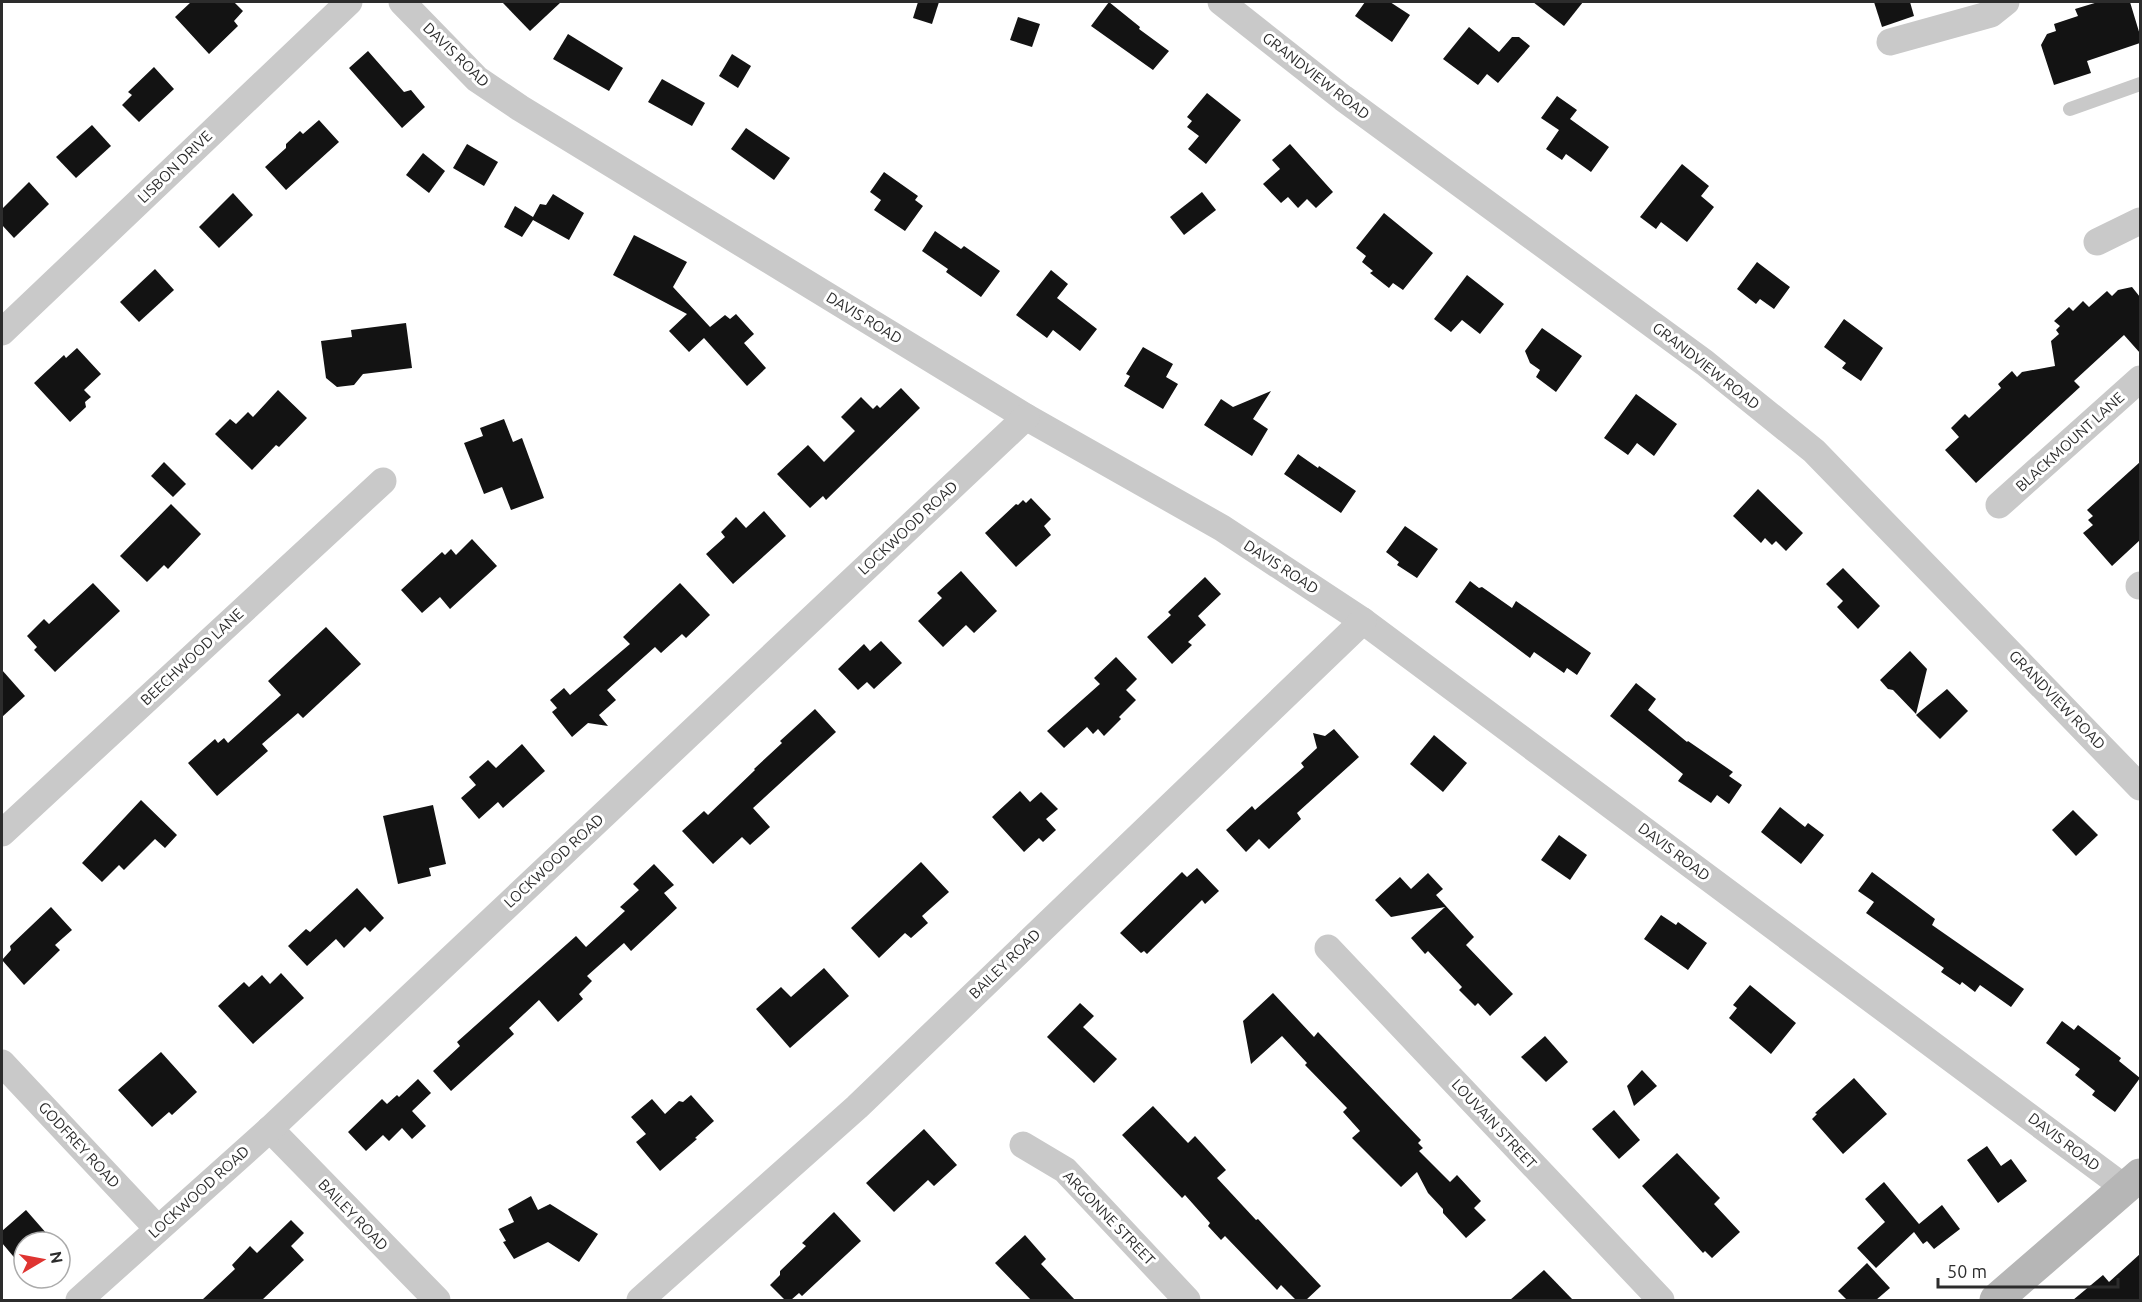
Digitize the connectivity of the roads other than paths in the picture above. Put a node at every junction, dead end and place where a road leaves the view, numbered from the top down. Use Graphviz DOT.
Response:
graph roads {
  1 [pos="349,2"];
  2 [pos="402,2"];
  3 [pos="1221,2"];
  4 [pos="2006,2"];
  5 [pos="1890,42"];
  6 [pos="2140,84"];
  7 [pos="2070,110"];
  8 [pos="2140,221"];
  9 [pos="2097,242"];
  10 [pos="2,332"];
  11 [pos="2140,380"];
  12 [pos="1026,417"];
  13 [pos="383,481"];
  14 [pos="1999,505"];
  15 [pos="1363,621"];
  16 [pos="2140,787"];
  17 [pos="2,833"];
  18 [pos="1328,948"];
  19 [pos="2,1062"];
  20 [pos="270,1129"];
  21 [pos="1023,1145"];
  22 [pos="2133,1181"];
  23 [pos="157,1228"];
  24 [pos="79,1300"];
  25 [pos="437,1300"];
  26 [pos="640,1300"];
  27 [pos="1188,1300"];
  28 [pos="1661,1300"];
  29 [pos="1996,1300"];
  1 -- 10 [label="street, LISBON DRIVE"];
  2 -- 12 [label="street, DAVIS ROAD"];
  3 -- 16 [label="street, GRANDVIEW ROAD"];
  4 -- 5 [label="street"];
  6 -- 7 [label="lane"];
  8 -- 9 [label="street"];
  11 -- 14 [label="street, BLACKMOUNT LANE"];
  12 -- 15 [label="street, DAVIS ROAD"];
  12 -- 20 [label="street, LOCKWOOD ROAD"];
  13 -- 17 [label="street, BEECHWOOD LANE"];
  15 -- 22 [label="street, DAVIS ROAD"];
  15 -- 26 [label="street, BAILEY ROAD"];
  18 -- 28 [label="street, LOUVAIN STREET"];
  19 -- 23 [label="street, GODFREY ROAD"];
  20 -- 23 [label="street, LOCKWOOD ROAD"];
  20 -- 25 [label="street, BAILEY ROAD"];
  21 -- 27 [label="street, ARGONNE STREET"];
  22 -- 29 [label="main road"];
  23 -- 24 [label="street, LOCKWOOD ROAD"];
}
